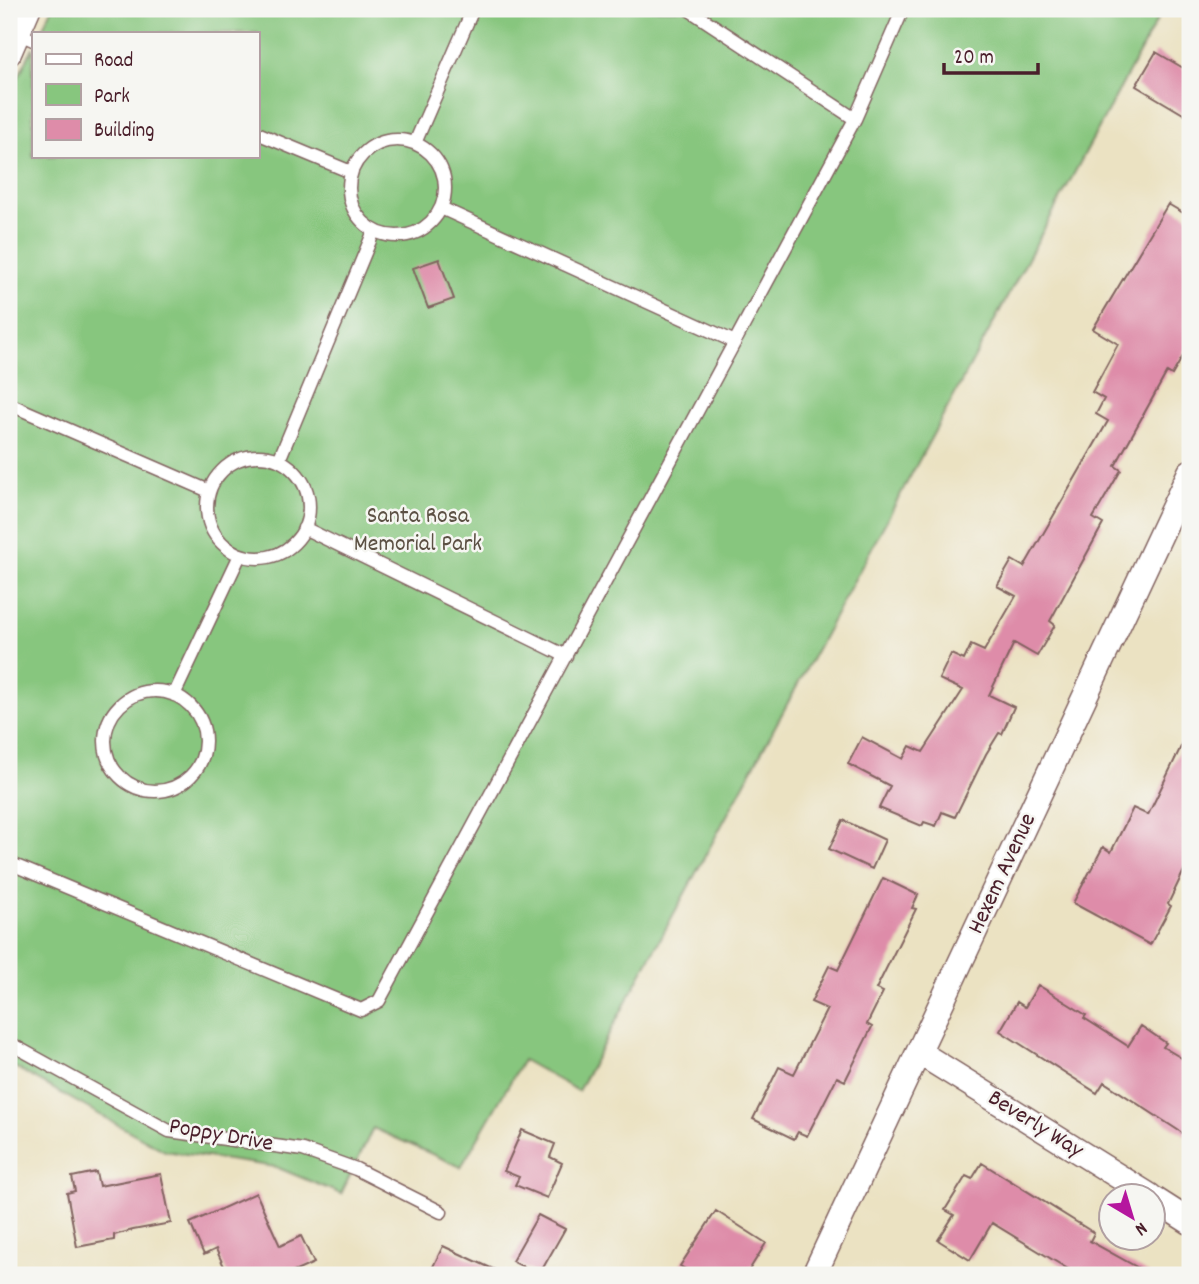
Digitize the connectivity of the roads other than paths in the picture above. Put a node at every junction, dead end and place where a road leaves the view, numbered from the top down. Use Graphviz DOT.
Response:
graph roads {
  1 [pos="28,9"];
  2 [pos="473,9"];
  3 [pos="688,9"];
  4 [pos="903,9"];
  5 [pos="20,42"];
  6 [pos="855,119"];
  7 [pos="259,134"];
  8 [pos="415,143"];
  9 [pos="351,172"];
  10 [pos="441,208"];
  11 [pos="374,231"];
  12 [pos="735,342"];
  13 [pos="9,404"];
  14 [pos="279,460"];
  15 [pos="1190,472"];
  16 [pos="209,491"];
  17 [pos="304,528"];
  18 [pos="240,555"];
  19 [pos="566,656"];
  20 [pos="174,695"];
  21 [pos="9,863"];
  22 [pos="9,1043"];
  23 [pos="920,1054"];
  24 [pos="1126,1182"];
  25 [pos="1168,1208"];
  26 [pos="440,1212"];
  27 [pos="1190,1222"];
  28 [pos="814,1275"];
  1 -- 5 [label="street"];
  2 -- 8 [label="lane"];
  3 -- 6 [label="lane"];
  4 -- 6 [label="lane"];
  6 -- 12 [label="lane"];
  7 -- 9 [label="lane"];
  8 -- 9 [label="lane"];
  8 -- 10 [label="lane"];
  9 -- 11 [label="lane"];
  10 -- 11 [label="lane"];
  10 -- 12 [label="lane"];
  11 -- 14 [label="lane"];
  12 -- 19 [label="lane"];
  13 -- 16 [label="lane"];
  14 -- 16 [label="lane"];
  14 -- 17 [label="lane"];
  15 -- 23 [label="street, Hexem Avenue"];
  16 -- 18 [label="lane"];
  17 -- 18 [label="lane"];
  17 -- 19 [label="lane"];
  18 -- 20 [label="lane"];
  19 -- 21 [label="lane"];
  20 -- 20 [label="lane"];
  22 -- 26 [label="lane, Poppy Drive"];
  23 -- 24 [label="street, Beverly Way"];
  23 -- 28 [label="street, Hexem Avenue"];
  25 -- 27 [label="street, Beverly Way"];
}
